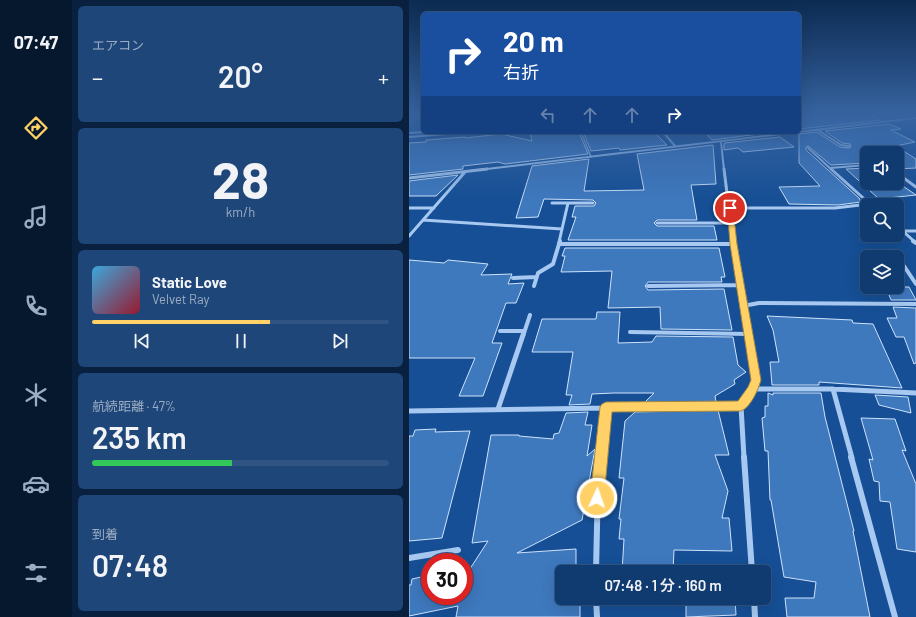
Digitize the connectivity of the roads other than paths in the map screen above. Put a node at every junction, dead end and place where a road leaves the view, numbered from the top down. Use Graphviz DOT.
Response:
graph roads {
  1 [pos="721,142"];
  2 [pos="585,143"];
  3 [pos="672,143"];
  4 [pos="712,143"];
  5 [pos="836,143"];
  6 [pos="675,146"];
  7 [pos="849,146"];
  8 [pos="808,148"];
  9 [pos="591,157"];
  10 [pos="860,166"];
  11 [pos="830,168"];
  12 [pos="465,172"];
  13 [pos="409,178"];
  14 [pos="904,178"];
  15 [pos="916,187"];
  16 [pos="863,198"];
  17 [pos="552,203"];
  18 [pos="568,203"];
  19 [pos="593,203"];
  20 [pos="860,205"];
  21 [pos="409,208"];
  22 [pos="434,208"];
  23 [pos="730,208"];
  24 [pos="423,220"];
  25 [pos="657,223"];
  26 [pos="731,223"];
  27 [pos="562,229"];
  28 [pos="904,231"];
  29 [pos="916,231"];
  30 [pos="904,232"];
  31 [pos="409,236"];
  32 [pos="916,243"];
  33 [pos="559,244"];
  34 [pos="733,244"];
  35 [pos="904,266"];
  36 [pos="536,277"];
  37 [pos="513,278"];
  38 [pos="916,284"];
  39 [pos="740,285"];
  40 [pos="534,286"];
  41 [pos="648,286"];
  42 [pos="916,304"];
  43 [pos="743,306"];
  44 [pos="530,315"];
  45 [pos="500,331"];
  46 [pos="524,331"];
  47 [pos="630,332"];
  48 [pos="748,334"];
  49 [pos="753,388"];
  50 [pos="833,389"];
  51 [pos="916,393"];
  52 [pos="741,406"];
  53 [pos="606,407"];
  54 [pos="498,409"];
  55 [pos="409,410"];
  56 [pos="458,550"];
  57 [pos="409,558"];
  58 [pos="595,565"];
  59 [pos="752,565"];
  60 [pos="596,605"];
  61 [pos="754,605"];
  62 [pos="597,617"];
  63 [pos="755,617"];
  64 [pos="895,617"];
  1 -- 23 [label="street"];
  2 -- 9 [label="lane"];
  3 -- 6 [label="street"];
  4 -- 6 [label="street"];
  5 -- 7 [label="street"];
  6 -- 9 [label="street"];
  8 -- 11 [label="street"];
  9 -- 12 [label="street"];
  10 -- 11 [label="street"];
  11 -- 16 [label="street"];
  12 -- 13 [label="street"];
  12 -- 22 [label="street"];
  14 -- 15 [label="street"];
  17 -- 18 [label="street"];
  18 -- 19 [label="street"];
  18 -- 27 [label="street"];
  20 -- 23 [label="street"];
  21 -- 22 [label="street"];
  22 -- 24 [label="street"];
  23 -- 26 [label="street"];
  24 -- 27 [label="street"];
  24 -- 31 [label="street"];
  25 -- 26 [label="street"];
  26 -- 34 [label="street"];
  27 -- 33 [label="street"];
  28 -- 29 [label="street"];
  30 -- 32 [label="street"];
  33 -- 34 [label="street"];
  33 -- 36 [label="street"];
  34 -- 39 [label="street"];
  35 -- 38 [label="street"];
  36 -- 37 [label="street"];
  36 -- 40 [label="street"];
  39 -- 41 [label="street"];
  39 -- 43 [label="street"];
  42 -- 43 [label="street"];
  43 -- 48 [label="street"];
  44 -- 46 [label="street"];
  45 -- 46 [label="street"];
  46 -- 54 [label="street"];
  47 -- 48 [label="street"];
  48 -- 49 [label="street"];
  49 -- 50 [label="street"];
  49 -- 52 [label="street"];
  50 -- 51 [label="street"];
  50 -- 64 [label="street"];
  52 -- 53 [label="street"];
  52 -- 59 [label="street"];
  53 -- 54 [label="street"];
  53 -- 58 [label="street"];
  54 -- 55 [label="street"];
  56 -- 57 [label="street"];
  60 -- 62 [label="street"];
  61 -- 63 [label="street"];
}
